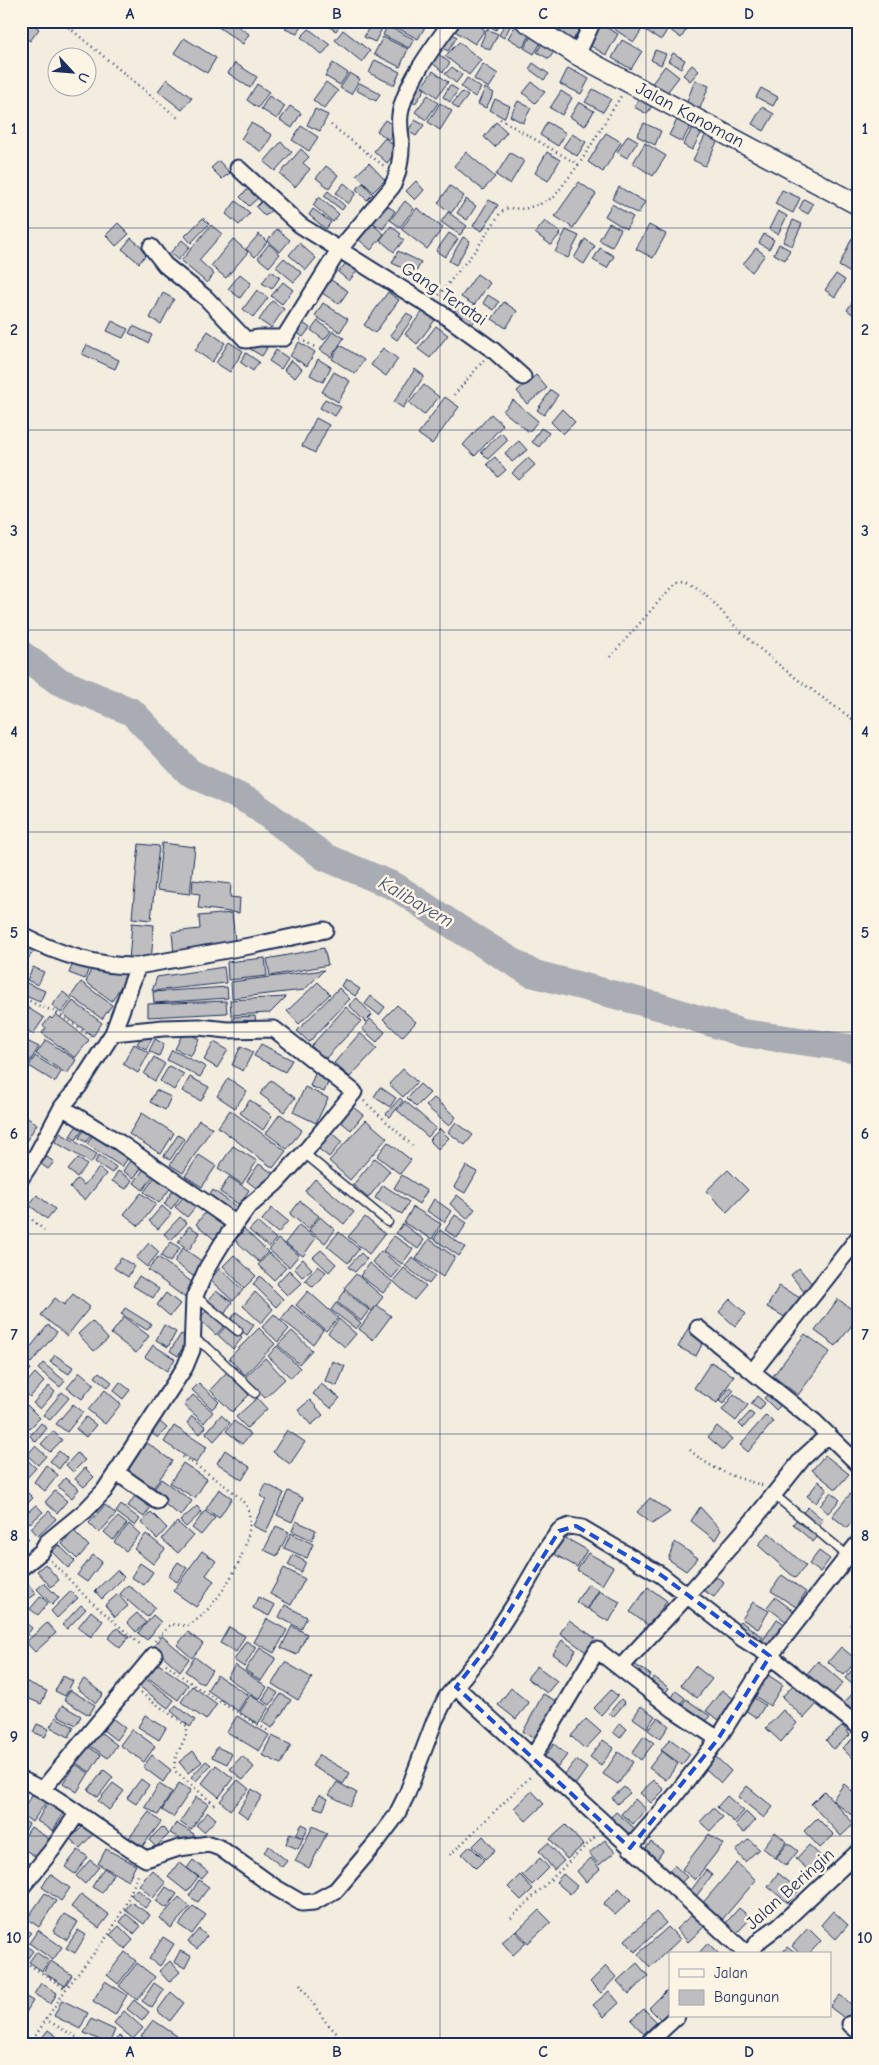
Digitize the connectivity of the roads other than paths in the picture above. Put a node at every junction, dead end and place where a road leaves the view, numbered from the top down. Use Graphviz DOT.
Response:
graph roads {
  1 [pos="452,21"];
  2 [pos="525,21"];
  3 [pos="593,21"];
  4 [pos="578,54"];
  5 [pos="238,168"];
  6 [pos="858,205"];
  7 [pos="151,247"];
  8 [pos="339,250"];
  9 [pos="523,377"];
  10 [pos="325,930"];
  11 [pos="21,935"];
  12 [pos="138,966"];
  13 [pos="113,1033"];
  14 [pos="62,1107"];
  15 [pos="304,1153"];
  16 [pos="21,1178"];
  17 [pos="388,1222"];
  18 [pos="235,1223"];
  19 [pos="858,1238"];
  20 [pos="195,1296"];
  21 [pos="698,1328"];
  22 [pos="238,1331"];
  23 [pos="192,1338"];
  24 [pos="753,1372"];
  25 [pos="255,1392"];
  26 [pos="828,1435"];
  27 [pos="858,1464"];
  28 [pos="116,1472"];
  29 [pos="773,1494"];
  30 [pos="157,1501"];
  31 [pos="858,1543"];
  32 [pos="848,1556"];
  33 [pos="21,1568"];
  34 [pos="687,1596"];
  35 [pos="153,1649"];
  36 [pos="770,1656"];
  37 [pos="620,1668"];
  38 [pos="456,1686"];
  39 [pos="858,1726"];
  40 [pos="718,1738"];
  41 [pos="538,1761"];
  42 [pos="21,1779"];
  43 [pos="43,1789"];
  44 [pos="77,1814"];
  45 [pos="630,1848"];
  46 [pos="858,1852"];
  47 [pos="21,1888"];
  48 [pos="746,1952"];
  49 [pos="750,1952"];
  50 [pos="675,2018"];
  51 [pos="647,2044"];
  1 -- 8 [label="street"];
  2 -- 4 [label="street, Jalan Kanoman"];
  3 -- 4 [label="street"];
  4 -- 6 [label="street, Jalan Kanoman"];
  5 -- 8 [label="street, Gang Teratai"];
  7 -- 8 [label="street"];
  8 -- 9 [label="street, Gang Teratai"];
  10 -- 12 [label="street"];
  11 -- 12 [label="street"];
  12 -- 13 [label="street"];
  13 -- 14 [label="street"];
  13 -- 15 [label="street"];
  14 -- 16 [label="street"];
  14 -- 18 [label="street"];
  15 -- 17 [label="lane"];
  15 -- 18 [label="street"];
  18 -- 20 [label="street"];
  19 -- 24 [label="street"];
  20 -- 22 [label="lane"];
  20 -- 23 [label="street"];
  21 -- 24 [label="street"];
  23 -- 25 [label="lane"];
  23 -- 28 [label="street"];
  24 -- 26 [label="street"];
  26 -- 27 [label="street"];
  26 -- 29 [label="street"];
  28 -- 30 [label="street"];
  28 -- 33 [label="street"];
  29 -- 32 [label="lane"];
  29 -- 34 [label="street"];
  31 -- 32 [label="street"];
  32 -- 36 [label="street"];
  34 -- 36 [label="street"];
  34 -- 37 [label="street"];
  34 -- 38 [label="street"];
  35 -- 43 [label="street"];
  36 -- 39 [label="street"];
  36 -- 40 [label="street"];
  37 -- 40 [label="street"];
  37 -- 41 [label="street"];
  38 -- 41 [label="street"];
  38 -- 44 [label="street"];
  40 -- 45 [label="street"];
  41 -- 45 [label="street"];
  42 -- 43 [label="street"];
  43 -- 44 [label="street"];
  44 -- 47 [label="street"];
  45 -- 48 [label="street"];
  46 -- 49 [label="street, Jalan Beringin"];
  50 -- 51 [label="street"];
}
